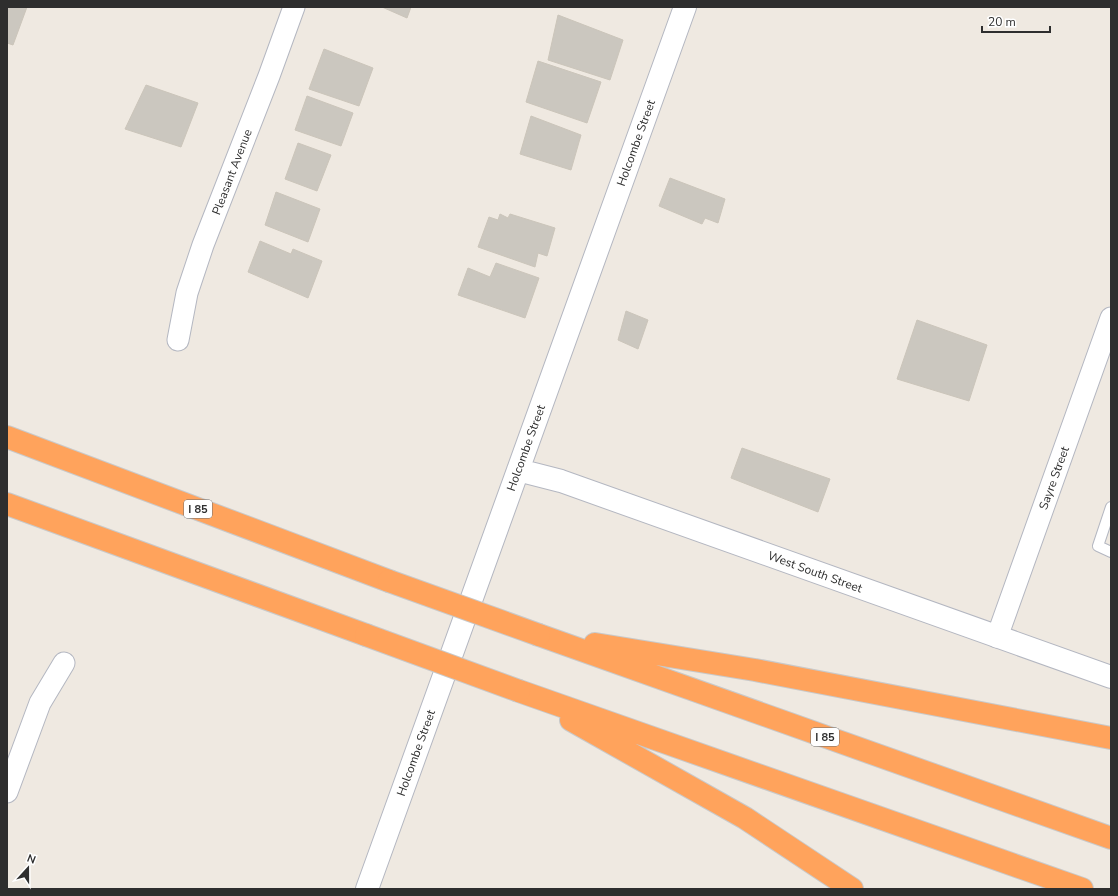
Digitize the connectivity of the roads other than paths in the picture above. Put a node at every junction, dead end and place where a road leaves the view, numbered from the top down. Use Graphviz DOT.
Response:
graph roads {
  1 [pos="294,7"];
  2 [pos="685,7"];
  3 [pos="1111,318"];
  4 [pos="178,340"];
  5 [pos="7,437"];
  6 [pos="518,470"];
  7 [pos="7,504"];
  8 [pos="1111,507"];
  9 [pos="1111,552"];
  10 [pos="539,635"];
  11 [pos="998,637"];
  12 [pos="64,663"];
  13 [pos="1111,677"];
  14 [pos="519,691"];
  15 [pos="1111,738"];
  16 [pos="7,792"];
  17 [pos="1111,838"];
  18 [pos="367,889"];
  19 [pos="852,889"];
  20 [pos="1082,889"];
  1 -- 4 [label="street, Pleasant Avenue"];
  2 -- 6 [label="street, Holcombe Street"];
  3 -- 11 [label="street, Sayre Street"];
  5 -- 10 [label="highway, I 85, bridge"];
  6 -- 11 [label="street, West South Street"];
  6 -- 18 [label="street, Holcombe Street"];
  7 -- 14 [label="highway, bridge"];
  8 -- 9 [label="lane"];
  10 -- 15 [label="highway"];
  10 -- 17 [label="highway, I 85"];
  11 -- 13 [label="street, West South Street"];
  12 -- 16 [label="street"];
  14 -- 19 [label="highway"];
  14 -- 20 [label="highway"];
}
